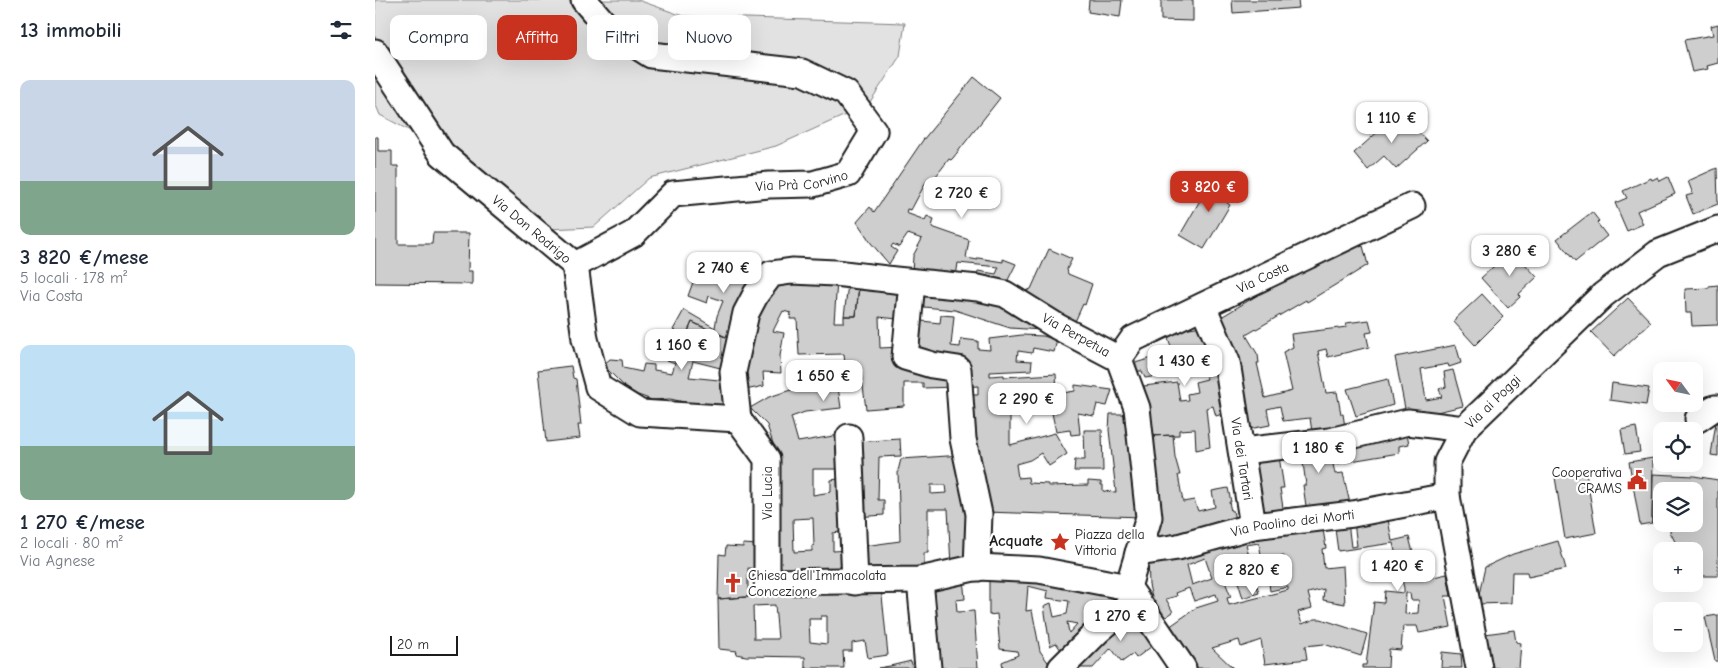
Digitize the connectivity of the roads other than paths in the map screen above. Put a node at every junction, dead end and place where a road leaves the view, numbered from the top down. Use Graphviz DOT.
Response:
graph roads {
  1 [pos="584,0"];
  2 [pos="375,52"];
  3 [pos="1413,206"];
  4 [pos="1718,229"];
  5 [pos="1718,247"];
  6 [pos="1658,254"];
  7 [pos="575,265"];
  8 [pos="835,272"];
  9 [pos="912,282"];
  10 [pos="1203,306"];
  11 [pos="1119,359"];
  12 [pos="738,419"];
  13 [pos="1464,429"];
  14 [pos="849,438"];
  15 [pos="1242,451"];
  16 [pos="1447,496"];
  17 [pos="1253,526"];
  18 [pos="1138,553"];
  19 [pos="977,568"];
  20 [pos="920,580"];
  21 [pos="855,582"];
  22 [pos="1132,594"];
  23 [pos="928,668"];
  24 [pos="1061,668"];
  25 [pos="1183,668"];
  26 [pos="1479,668"];
  1 -- 7 [label="street, Via Prà Corvino"];
  2 -- 7 [label="street, Via Don Rodrigo"];
  3 -- 10 [label="street, Via Costa"];
  4 -- 6 [label="street, Via ai Poggi"];
  5 -- 6 [label="street"];
  6 -- 13 [label="street, Via ai Poggi"];
  7 -- 12 [label="street, Via Don Rodrigo"];
  8 -- 9 [label="street, Via Perpetua"];
  8 -- 12 [label="street, Via Lucia"];
  9 -- 11 [label="street, Via Perpetua"];
  9 -- 19 [label="street"];
  10 -- 11 [label="street, Via Costa"];
  10 -- 15 [label="street, Via dei Tartari"];
  11 -- 18 [label="street, Via Perpetua"];
  12 -- 21 [label="street, Via Lucia"];
  13 -- 15 [label="street"];
  13 -- 16 [label="street, Via ai Poggi"];
  14 -- 21 [label="street"];
  15 -- 17 [label="street, Via dei Tartari"];
  16 -- 17 [label="street, Via Paolino dei Morti"];
  16 -- 26 [label="street, Via ai Poggi"];
  17 -- 18 [label="street, Via Paolino dei Morti"];
  18 -- 22 [label="street, Via Perpetua"];
  19 -- 20 [label="street"];
  19 -- 22 [label="street"];
  20 -- 21 [label="street, Via Lucia"];
  20 -- 23 [label="street"];
  22 -- 24 [label="street"];
  22 -- 25 [label="street"];
}
